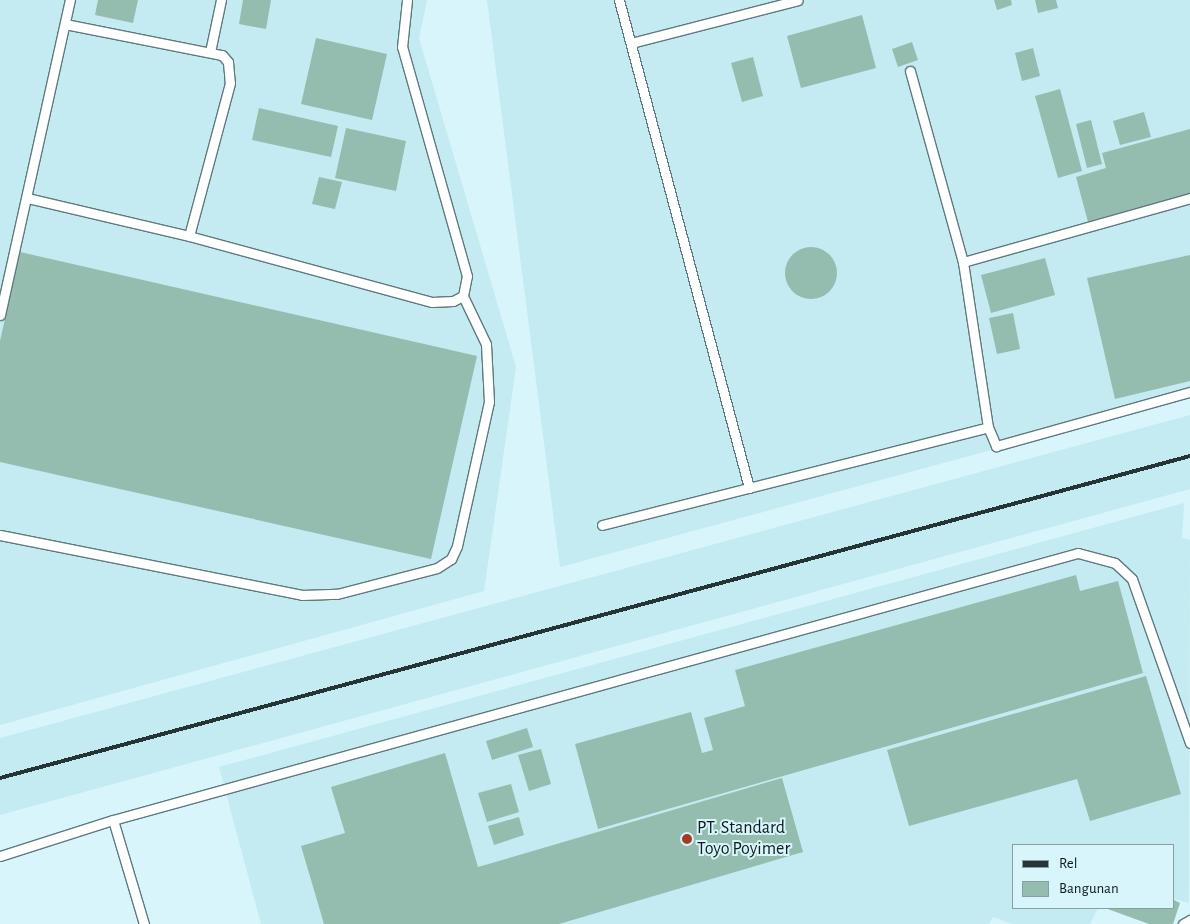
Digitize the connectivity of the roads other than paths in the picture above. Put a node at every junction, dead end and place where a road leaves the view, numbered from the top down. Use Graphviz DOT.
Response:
graph roads {
  1 [pos="70,0"];
  2 [pos="221,0"];
  3 [pos="407,0"];
  4 [pos="619,0"];
  5 [pos="798,0"];
  6 [pos="65,24"];
  7 [pos="631,43"];
  8 [pos="210,52"];
  9 [pos="910,71"];
  10 [pos="27,198"];
  11 [pos="1190,198"];
  12 [pos="189,236"];
  13 [pos="963,262"];
  14 [pos="463,296"];
  15 [pos="0,315"];
  16 [pos="1190,392"];
  17 [pos="988,427"];
  18 [pos="749,488"];
  19 [pos="602,525"];
  20 [pos="0,535"];
  21 [pos="1190,743"];
  22 [pos="112,820"];
  23 [pos="0,856"];
  24 [pos="1190,920"];
  25 [pos="144,924"];
  26 [pos="1183,924"];
  1 -- 6 [label="lane"];
  2 -- 8 [label="lane"];
  3 -- 14 [label="lane"];
  4 -- 7 [label="lane"];
  5 -- 7 [label="lane"];
  6 -- 8 [label="lane"];
  6 -- 10 [label="lane"];
  7 -- 18 [label="lane"];
  8 -- 12 [label="lane"];
  9 -- 13 [label="lane"];
  10 -- 12 [label="lane"];
  10 -- 15 [label="lane"];
  11 -- 13 [label="lane"];
  12 -- 14 [label="lane"];
  13 -- 17 [label="lane"];
  14 -- 20 [label="lane"];
  16 -- 17 [label="lane"];
  17 -- 18 [label="lane"];
  18 -- 19 [label="lane"];
  21 -- 22 [label="lane"];
  22 -- 23 [label="lane"];
  22 -- 25 [label="lane"];
  24 -- 26 [label="lane"];
}
